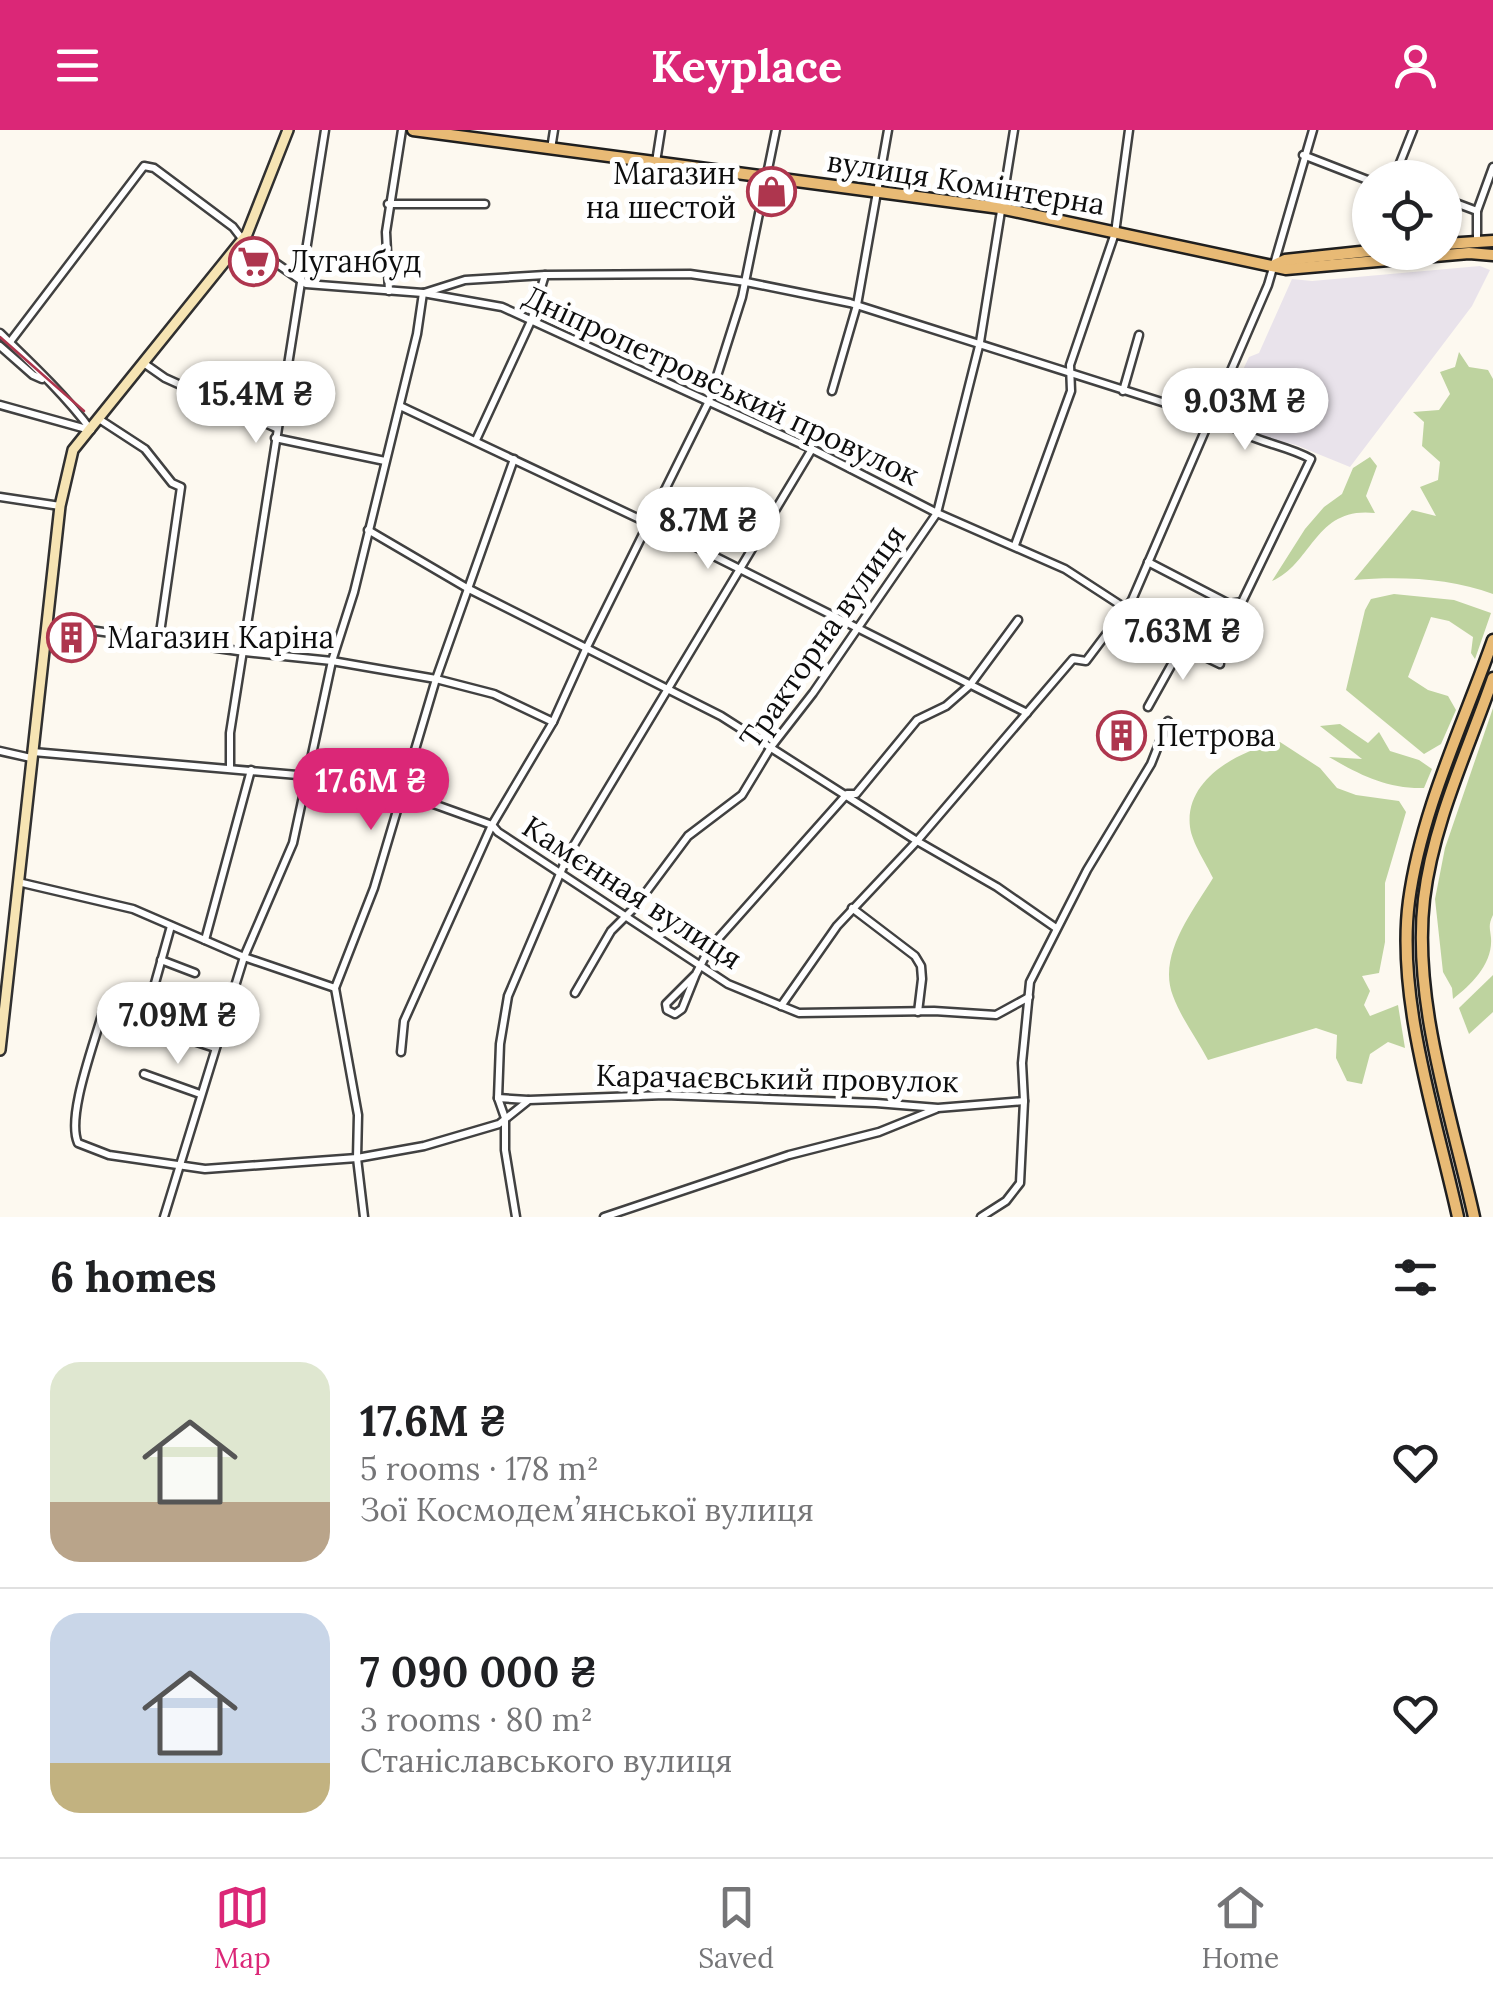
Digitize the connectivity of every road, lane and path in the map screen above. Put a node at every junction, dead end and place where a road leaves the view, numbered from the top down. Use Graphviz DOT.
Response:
graph roads {
  1 [pos="288,130"];
  2 [pos="326,130"];
  3 [pos="402,130"];
  4 [pos="413,130"];
  5 [pos="554,130"];
  6 [pos="661,130"];
  7 [pos="776,130"];
  8 [pos="888,130"];
  9 [pos="1014,130"];
  10 [pos="1128,130"];
  11 [pos="1312,130"];
  12 [pos="1413,130"];
  13 [pos="552,149"];
  14 [pos="1303,156"];
  15 [pos="1401,160"];
  16 [pos="656,162"];
  17 [pos="1493,167"];
  18 [pos="1352,174"];
  19 [pos="768,176"];
  20 [pos="876,192"];
  21 [pos="388,204"];
  22 [pos="485,204"];
  23 [pos="1462,205"];
  24 [pos="1000,208"];
  25 [pos="1477,210"];
  26 [pos="1114,233"];
  27 [pos="242,240"];
  28 [pos="1477,240"];
  29 [pos="1462,242"];
  30 [pos="1493,242"];
  31 [pos="1352,253"];
  32 [pos="1493,255"];
  33 [pos="1271,266"];
  34 [pos="545,276"];
  35 [pos="302,280"];
  36 [pos="746,282"];
  37 [pos="389,291"];
  38 [pos="423,293"];
  39 [pos="857,304"];
  40 [pos="530,321"];
  41 [pos="0,332"];
  42 [pos="1140,335"];
  43 [pos="10,342"];
  44 [pos="980,342"];
  45 [pos="0,346"];
  46 [pos="145,364"];
  47 [pos="1072,372"];
  48 [pos="44,380"];
  49 [pos="832,391"];
  50 [pos="1122,391"];
  51 [pos="710,402"];
  52 [pos="0,405"];
  53 [pos="400,406"];
  54 [pos="1214,408"];
  55 [pos="1210,416"];
  56 [pos="99,420"];
  57 [pos="276,428"];
  58 [pos="91,430"];
  59 [pos="275,438"];
  60 [pos="476,440"];
  61 [pos="812,449"];
  62 [pos="514,459"];
  63 [pos="385,462"];
  64 [pos="0,497"];
  65 [pos="60,506"];
  66 [pos="937,512"];
  67 [pos="648,523"];
  68 [pos="368,530"];
  69 [pos="1015,545"];
  70 [pos="1148,562"];
  71 [pos="743,569"];
  72 [pos="467,588"];
  73 [pos="1125,608"];
  74 [pos="1018,620"];
  75 [pos="47,624"];
  76 [pos="856,629"];
  77 [pos="158,640"];
  78 [pos="1493,640"];
  79 [pos="586,649"];
  80 [pos="245,652"];
  81 [pos="332,661"];
  82 [pos="1220,664"];
  83 [pos="1493,678"];
  84 [pos="436,679"];
  85 [pos="970,685"];
  86 [pos="668,690"];
  87 [pos="1148,708"];
  88 [pos="1028,713"];
  89 [pos="1168,721"];
  90 [pos="554,722"];
  91 [pos="771,747"];
  92 [pos="0,751"];
  93 [pos="31,756"];
  94 [pos="230,768"];
  95 [pos="251,770"];
  96 [pos="309,776"];
  97 [pos="400,792"];
  98 [pos="847,794"];
  99 [pos="492,825"];
  100 [pos="917,840"];
  101 [pos="560,873"];
  102 [pos="16,881"];
  103 [pos="852,908"];
  104 [pos="626,916"];
  105 [pos="170,926"];
  106 [pos="1056,928"];
  107 [pos="206,940"];
  108 [pos="244,957"];
  109 [pos="161,960"];
  110 [pos="699,965"];
  111 [pos="194,973"];
  112 [pos="696,974"];
  113 [pos="335,988"];
  114 [pos="576,994"];
  115 [pos="1029,997"];
  116 [pos="781,1006"];
  117 [pos="918,1012"];
  118 [pos="144,1026"];
  119 [pos="215,1048"];
  120 [pos="0,1050"];
  121 [pos="401,1052"];
  122 [pos="144,1074"];
  123 [pos="200,1094"];
  124 [pos="498,1098"];
  125 [pos="529,1100"];
  126 [pos="1024,1101"];
  127 [pos="938,1108"];
  128 [pos="505,1118"];
  129 [pos="358,1158"];
  130 [pos="180,1166"];
  131 [pos="164,1217"];
  132 [pos="364,1217"];
  133 [pos="516,1217"];
  134 [pos="604,1217"];
  135 [pos="981,1217"];
  136 [pos="1458,1217"];
  137 [pos="1474,1217"];
  1 -- 27 [label="street"];
  2 -- 35 [label="street"];
  3 -- 21 [label="street"];
  4 -- 13 [label="main road, вулиця Комінтерна"];
  5 -- 13 [label="street"];
  6 -- 16 [label="street"];
  7 -- 19 [label="street"];
  8 -- 20 [label="street"];
  9 -- 24 [label="street, Тракторна вулиця"];
  10 -- 26 [label="street"];
  11 -- 14 [label="street"];
  12 -- 15 [label="street"];
  13 -- 16 [label="main road, вулиця Комінтерна"];
  14 -- 18 [label="street"];
  14 -- 33 [label="street"];
  16 -- 19 [label="main road, вулиця Комінтерна"];
  17 -- 25 [label="street"];
  19 -- 20 [label="main road, вулиця Комінтерна"];
  19 -- 36 [label="street"];
  20 -- 24 [label="main road, вулиця Комінтерна"];
  20 -- 39 [label="street"];
  21 -- 22 [label="street"];
  21 -- 37 [label="street"];
  23 -- 25 [label="street"];
  24 -- 26 [label="main road, вулиця Комінтерна"];
  24 -- 44 [label="street, Тракторна вулиця"];
  25 -- 28 [label="street"];
  26 -- 33 [label="main road, вулиця Комінтерна"];
  26 -- 47 [label="street"];
  27 -- 35 [label="street"];
  27 -- 43 [label="street"];
  27 -- 46 [label="street"];
  28 -- 29 [label="main road"];
  28 -- 30 [label="main road"];
  31 -- 33 [label="main road"];
  32 -- 33 [label="main road"];
  33 -- 54 [label="street"];
  34 -- 36 [label="street, Дніпропетровський провулок"];
  34 -- 38 [label="street, Дніпропетровський провулок"];
  34 -- 40 [label="street"];
  35 -- 37 [label="street"];
  35 -- 57 [label="street"];
  36 -- 39 [label="street, Дніпропетровський провулок"];
  36 -- 51 [label="street"];
  37 -- 38 [label="street"];
  38 -- 40 [label="street, Дніпропетровський провулок"];
  38 -- 53 [label="street"];
  39 -- 44 [label="street, Дніпропетровський провулок"];
  39 -- 49 [label="street"];
  40 -- 51 [label="street, Дніпропетровський провулок"];
  40 -- 60 [label="street"];
  41 -- 43 [label="street"];
  42 -- 50 [label="street"];
  43 -- 48 [label="street"];
  44 -- 47 [label="street, Дніпропетровський провулок"];
  44 -- 66 [label="street, Тракторна вулиця"];
  45 -- 48 [label="street"];
  46 -- 56 [label="street"];
  46 -- 57 [label="street"];
  47 -- 50 [label="street, Дніпропетровський провулок"];
  47 -- 69 [label="street"];
  48 -- 58 [label="street"];
  50 -- 55 [label="street, Дніпропетровський провулок"];
  51 -- 61 [label="street, Дніпропетровський провулок"];
  51 -- 67 [label="street"];
  52 -- 58 [label="street"];
  53 -- 60 [label="street"];
  53 -- 63 [label="street"];
  54 -- 55 [label="street"];
  54 -- 70 [label="street"];
  55 -- 70 [label="street"];
  56 -- 58 [label="street"];
  56 -- 77 [label="street"];
  57 -- 59 [label="street"];
  58 -- 65 [label="street"];
  59 -- 63 [label="street"];
  59 -- 80 [label="street"];
  60 -- 62 [label="street"];
  61 -- 66 [label="street, Дніпропетровський провулок"];
  61 -- 71 [label="street"];
  62 -- 67 [label="street"];
  62 -- 72 [label="street"];
  63 -- 68 [label="street"];
  64 -- 65 [label="street"];
  65 -- 75 [label="street"];
  66 -- 69 [label="street, Дніпропетровський провулок"];
  66 -- 76 [label="street, Тракторна вулиця"];
  67 -- 71 [label="street"];
  67 -- 79 [label="street"];
  68 -- 72 [label="street"];
  68 -- 81 [label="street"];
  69 -- 73 [label="street, Дніпропетровський провулок"];
  70 -- 73 [label="street"];
  71 -- 76 [label="street"];
  71 -- 86 [label="street"];
  72 -- 79 [label="street"];
  72 -- 84 [label="street"];
  73 -- 88 [label="street"];
  74 -- 85 [label="street"];
  75 -- 77 [label="street"];
  75 -- 93 [label="street"];
  76 -- 85 [label="street"];
  76 -- 91 [label="street, Тракторна вулиця"];
  77 -- 80 [label="street"];
  78 -- 136 [label="main road"];
  79 -- 86 [label="street"];
  79 -- 90 [label="street"];
  80 -- 81 [label="street"];
  80 -- 94 [label="street"];
  81 -- 84 [label="street"];
  81 -- 96 [label="street"];
  82 -- 87 [label="street"];
  83 -- 137 [label="main road"];
  84 -- 90 [label="street"];
  84 -- 97 [label="street"];
  85 -- 88 [label="street"];
  85 -- 98 [label="street"];
  86 -- 91 [label="street"];
  86 -- 101 [label="street"];
  88 -- 100 [label="street"];
  89 -- 106 [label="street"];
  90 -- 99 [label="street"];
  91 -- 98 [label="street"];
  91 -- 104 [label="street, Тракторна вулиця"];
  92 -- 93 [label="street, Камєнная вулиця"];
  93 -- 94 [label="street, Камєнная вулиця"];
  93 -- 102 [label="street"];
  94 -- 95 [label="street, Камєнная вулиця"];
  95 -- 96 [label="street, Камєнная вулиця"];
  95 -- 107 [label="street"];
  96 -- 97 [label="street, Камєнная вулиця"];
  96 -- 108 [label="street"];
  97 -- 99 [label="street, Камєнная вулиця"];
  97 -- 113 [label="street"];
  98 -- 100 [label="street"];
  98 -- 110 [label="street"];
  99 -- 101 [label="street, Камєнная вулиця"];
  99 -- 121 [label="street"];
  100 -- 103 [label="street"];
  100 -- 106 [label="street"];
  101 -- 104 [label="street, Камєнная вулиця"];
  101 -- 124 [label="street"];
  102 -- 105 [label="street"];
  102 -- 120 [label="street"];
  103 -- 116 [label="street"];
  103 -- 117 [label="street"];
  104 -- 110 [label="street, Камєнная вулиця"];
  104 -- 114 [label="street, Тракторна вулиця"];
  105 -- 107 [label="street"];
  105 -- 109 [label="street"];
  106 -- 115 [label="street"];
  107 -- 108 [label="street"];
  108 -- 113 [label="street"];
  108 -- 119 [label="street"];
  109 -- 111 [label="street"];
  109 -- 118 [label="street"];
  110 -- 112 [label="street"];
  110 -- 116 [label="street, Камєнная вулиця"];
  112 -- 112 [label="street"];
  113 -- 129 [label="street"];
  115 -- 117 [label="street, Камєнная вулиця"];
  115 -- 126 [label="street"];
  116 -- 117 [label="street, Камєнная вулиця"];
  118 -- 119 [label="street"];
  118 -- 130 [label="street"];
  119 -- 123 [label="street"];
  122 -- 123 [label="street"];
  123 -- 130 [label="street"];
  124 -- 125 [label="street, Карачаєвський провулок"];
  124 -- 128 [label="street"];
  125 -- 127 [label="street, Карачаєвський провулок"];
  125 -- 128 [label="street"];
  126 -- 127 [label="street, Карачаєвський провулок"];
  126 -- 135 [label="street"];
  127 -- 134 [label="street"];
  128 -- 129 [label="street"];
  128 -- 133 [label="street"];
  129 -- 130 [label="street"];
  129 -- 132 [label="street"];
  130 -- 131 [label="street"];
}
